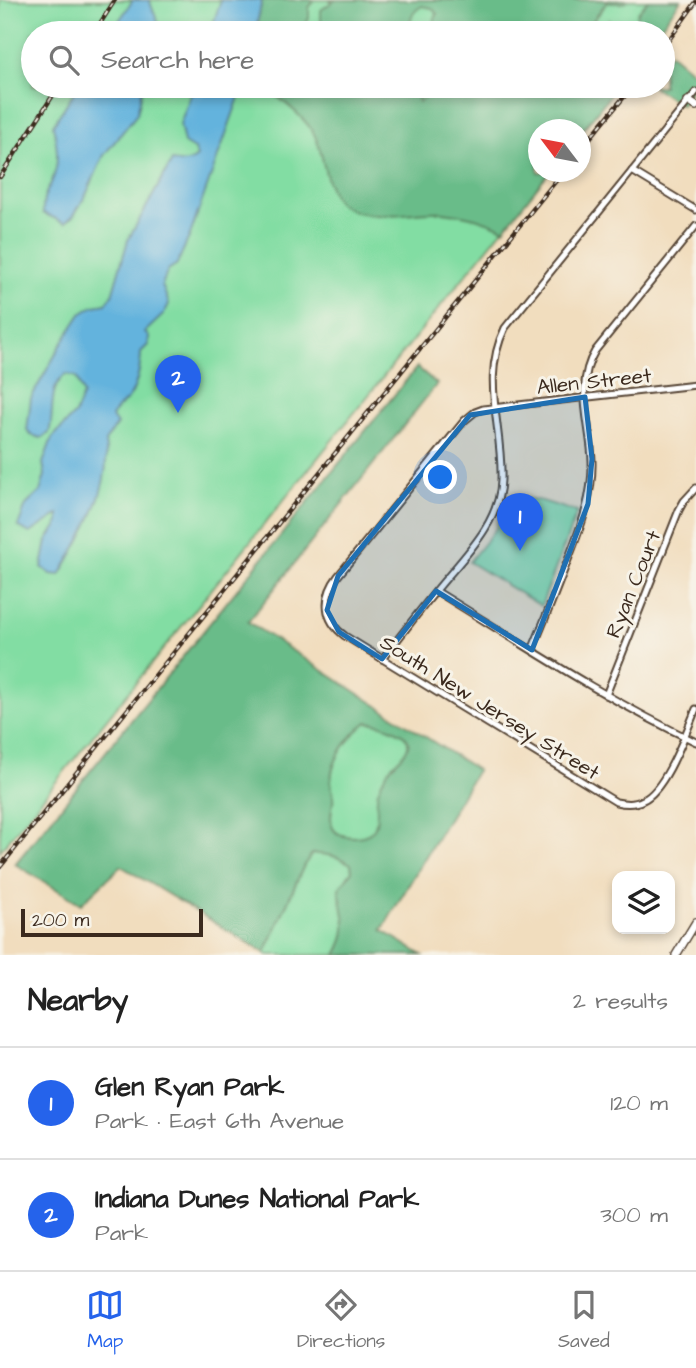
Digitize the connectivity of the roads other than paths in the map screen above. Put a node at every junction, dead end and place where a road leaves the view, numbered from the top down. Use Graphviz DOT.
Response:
graph roads {
  1 [pos="696,92"];
  2 [pos="688,101"];
  3 [pos="696,106"];
  4 [pos="632,171"];
  5 [pos="696,209"];
  6 [pos="696,226"];
  7 [pos="696,385"];
  8 [pos="585,397"];
  9 [pos="495,408"];
  10 [pos="696,488"];
  11 [pos="436,591"];
  12 [pos="329,618"];
  13 [pos="533,650"];
  14 [pos="382,659"];
  15 [pos="606,695"];
  16 [pos="696,709"];
  17 [pos="684,737"];
  18 [pos="696,742"];
  19 [pos="696,922"];
  20 [pos="676,955"];
  1 -- 2 [label="street"];
  2 -- 3 [label="street"];
  2 -- 4 [label="street"];
  4 -- 5 [label="street"];
  4 -- 9 [label="street"];
  6 -- 8 [label="street"];
  7 -- 8 [label="street, Allen Street"];
  8 -- 9 [label="street, Allen Street"];
  8 -- 13 [label="street"];
  9 -- 11 [label="street"];
  9 -- 12 [label="street, Allen Street"];
  10 -- 15 [label="street, Ryan Court"];
  11 -- 13 [label="street"];
  11 -- 14 [label="street"];
  12 -- 14 [label="street, South New Jersey Street"];
  13 -- 15 [label="street"];
  14 -- 17 [label="street, South New Jersey Street"];
  15 -- 17 [label="street"];
  16 -- 17 [label="street"];
  17 -- 18 [label="street"];
  19 -- 20 [label="street"];
}
